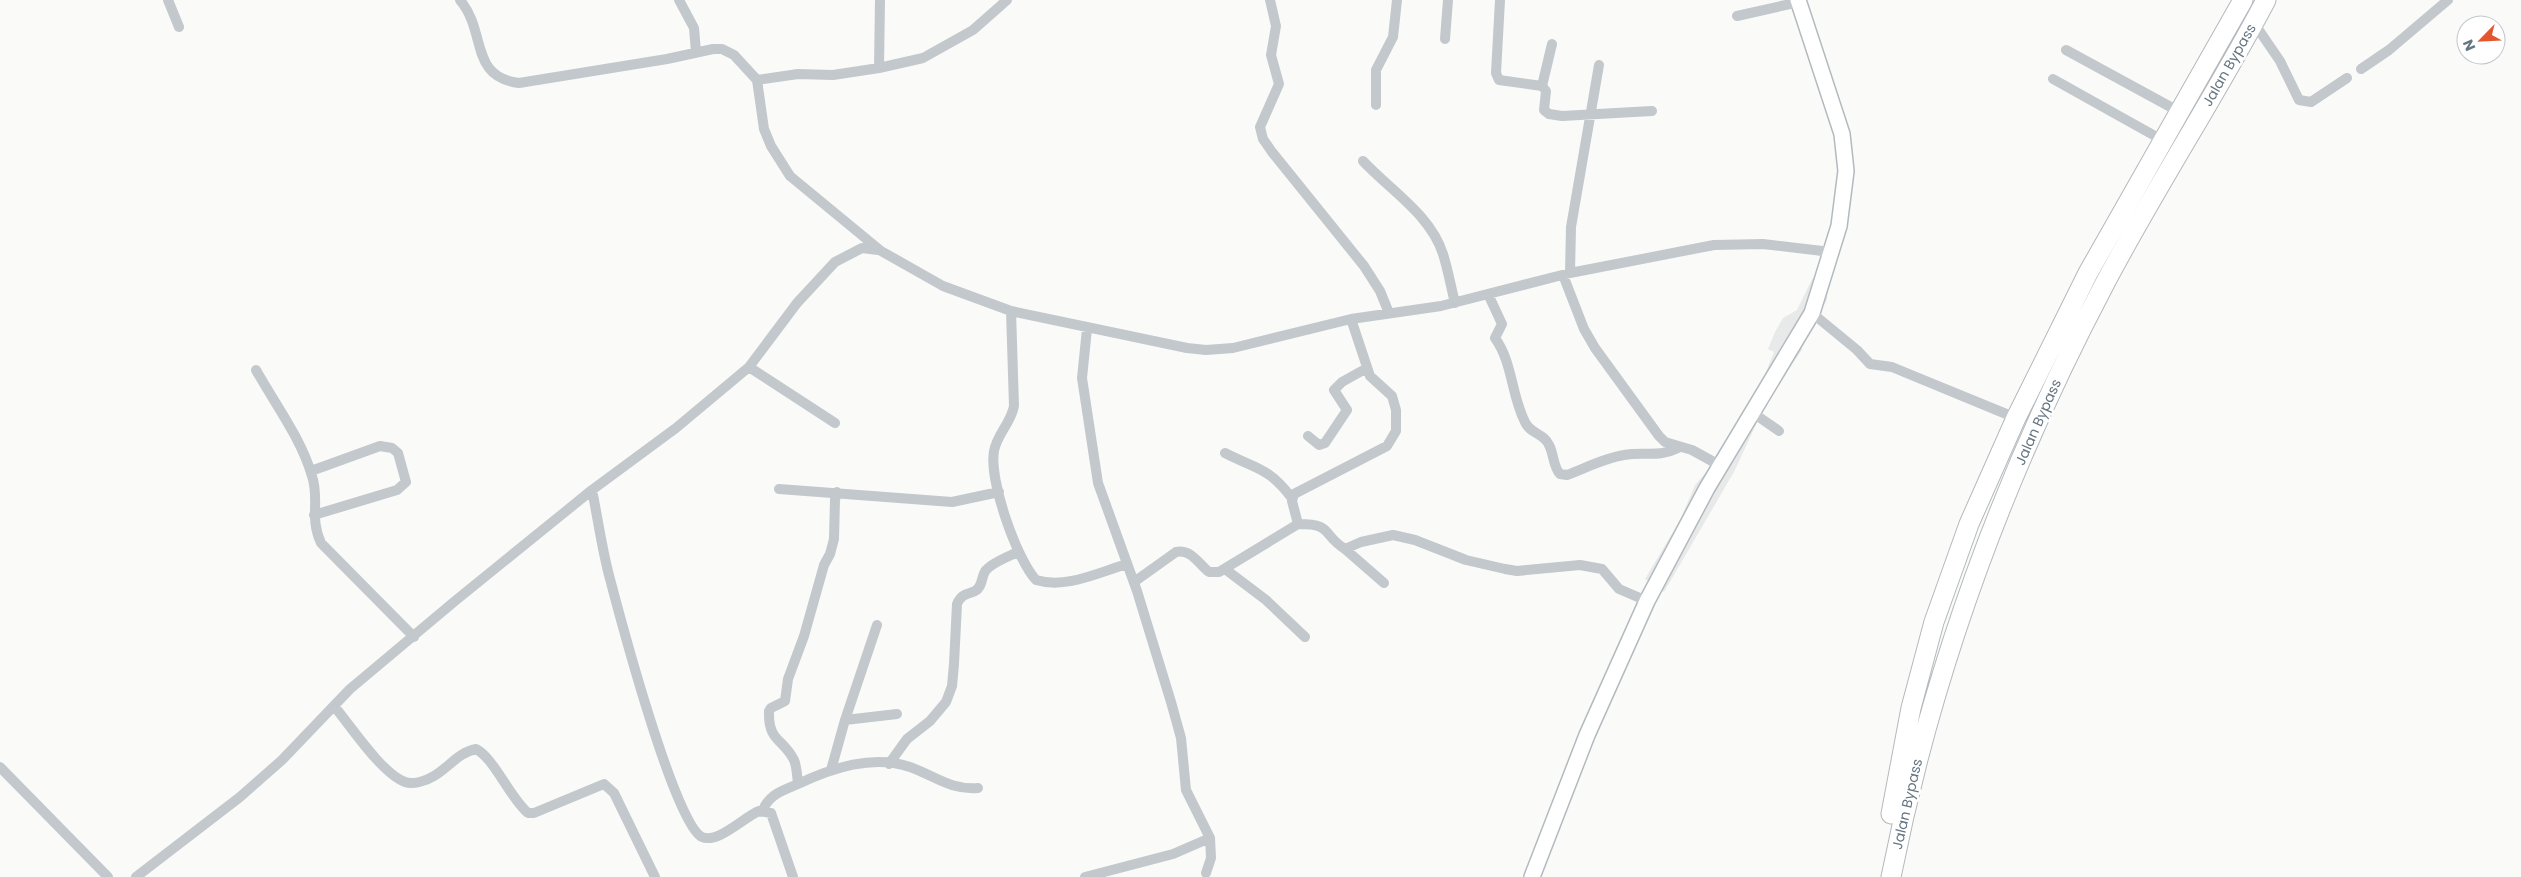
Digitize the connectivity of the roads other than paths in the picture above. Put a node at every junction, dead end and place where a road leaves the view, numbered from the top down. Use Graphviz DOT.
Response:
graph roads {
  1 [pos="168,0"];
  2 [pos="460,0"];
  3 [pos="679,0"];
  4 [pos="880,0"];
  5 [pos="1007,0"];
  6 [pos="1270,0"];
  7 [pos="1397,0"];
  8 [pos="1448,0"];
  9 [pos="1500,0"];
  10 [pos="2242,0"];
  11 [pos="2266,0"];
  12 [pos="2448,0"];
  13 [pos="1799,1"];
  14 [pos="1737,16"];
  15 [pos="2254,23"];
  16 [pos="179,27"];
  17 [pos="1445,39"];
  18 [pos="1552,44"];
  19 [pos="2066,50"];
  20 [pos="696,52"];
  21 [pos="1599,65"];
  22 [pos="879,68"];
  23 [pos="2361,69"];
  24 [pos="2347,78"];
  25 [pos="2054,79"];
  26 [pos="757,80"];
  27 [pos="1542,86"];
  28 [pos="1376,105"];
  29 [pos="1652,111"];
  30 [pos="2178,111"];
  31 [pos="1591,114"];
  32 [pos="2164,141"];
  33 [pos="1363,161"];
  34 [pos="881,251"];
  35 [pos="1831,252"];
  36 [pos="2088,273"];
  37 [pos="1566,274"];
  38 [pos="2105,284"];
  39 [pos="1488,294"];
  40 [pos="1455,303"];
  41 [pos="1011,311"];
  42 [pos="1389,312"];
  43 [pos="1812,313"];
  44 [pos="1351,319"];
  45 [pos="1087,329"];
  46 [pos="749,367"];
  47 [pos="1367,368"];
  48 [pos="256,370"];
  49 [pos="1753,413"];
  50 [pos="2016,418"];
  51 [pos="835,423"];
  52 [pos="1779,431"];
  53 [pos="1308,436"];
  54 [pos="1678,448"];
  55 [pos="1225,453"];
  56 [pos="1720,466"];
  57 [pos="310,471"];
  58 [pos="779,489"];
  59 [pos="592,490"];
  60 [pos="837,492"];
  61 [pos="999,492"];
  62 [pos="1291,497"];
  63 [pos="314,515"];
  64 [pos="1298,524"];
  65 [pos="1345,549"];
  66 [pos="1017,552"];
  67 [pos="1127,564"];
  68 [pos="1225,569"];
  69 [pos="1134,582"];
  70 [pos="1384,583"];
  71 [pos="1646,601"];
  72 [pos="877,625"];
  73 [pos="414,637"];
  74 [pos="1305,637"];
  75 [pos="334,706"];
  76 [pos="897,714"];
  77 [pos="844,720"];
  78 [pos="889,764"];
  79 [pos="0,767"];
  80 [pos="830,770"];
  81 [pos="798,784"];
  82 [pos="978,788"];
  83 [pos="763,810"];
  84 [pos="1210,838"];
  85 [pos="1206,873"];
  86 [pos="108,877"];
  87 [pos="136,877"];
  88 [pos="655,877"];
  89 [pos="793,877"];
  90 [pos="1085,877"];
  91 [pos="1532,877"];
  92 [pos="1879,877"];
  93 [pos="1892,877"];
  1 -- 16 [label="street"];
  2 -- 20 [label="street"];
  3 -- 20 [label="street"];
  4 -- 22 [label="street"];
  5 -- 22 [label="street"];
  6 -- 42 [label="street"];
  7 -- 28 [label="street"];
  8 -- 17 [label="street"];
  9 -- 27 [label="street"];
  10 -- 30 [label="highway, Jalan Bypass"];
  11 -- 15 [label="highway, Jalan Bypass"];
  12 -- 23 [label="street"];
  13 -- 14 [label="street"];
  13 -- 35 [label="street"];
  15 -- 24 [label="street"];
  15 -- 38 [label="highway, Jalan Bypass"];
  18 -- 27 [label="street"];
  19 -- 30 [label="street"];
  20 -- 26 [label="street"];
  21 -- 31 [label="street"];
  22 -- 26 [label="street"];
  25 -- 32 [label="street"];
  26 -- 34 [label="street"];
  27 -- 31 [label="street"];
  29 -- 31 [label="street"];
  30 -- 32 [label="highway, Jalan Bypass"];
  31 -- 37 [label="street"];
  32 -- 36 [label="highway, Jalan Bypass"];
  33 -- 40 [label="street"];
  34 -- 41 [label="street"];
  34 -- 46 [label="street"];
  35 -- 37 [label="street"];
  35 -- 43 [label="street"];
  36 -- 38 [label="highway"];
  36 -- 50 [label="highway, Jalan Bypass"];
  37 -- 39 [label="street"];
  37 -- 54 [label="street"];
  38 -- 93 [label="highway, Jalan Bypass"];
  39 -- 40 [label="street"];
  39 -- 54 [label="street"];
  40 -- 42 [label="street"];
  41 -- 45 [label="street"];
  41 -- 61 [label="street"];
  42 -- 44 [label="street"];
  43 -- 49 [label="street"];
  43 -- 50 [label="street"];
  44 -- 45 [label="street"];
  44 -- 47 [label="street"];
  45 -- 67 [label="street"];
  46 -- 51 [label="street"];
  46 -- 59 [label="street"];
  47 -- 53 [label="street"];
  47 -- 62 [label="street"];
  48 -- 57 [label="street"];
  49 -- 52 [label="street"];
  49 -- 56 [label="street"];
  50 -- 92 [label="highway, Jalan Bypass"];
  54 -- 56 [label="street"];
  55 -- 62 [label="street"];
  56 -- 71 [label="street"];
  57 -- 63 [label="street"];
  57 -- 63 [label="street"];
  58 -- 60 [label="street"];
  59 -- 73 [label="street"];
  59 -- 83 [label="street"];
  60 -- 61 [label="street"];
  60 -- 81 [label="street"];
  61 -- 66 [label="street"];
  62 -- 64 [label="street"];
  63 -- 73 [label="street"];
  64 -- 65 [label="street"];
  64 -- 68 [label="street"];
  65 -- 70 [label="street"];
  65 -- 71 [label="street"];
  66 -- 67 [label="street"];
  66 -- 78 [label="street"];
  67 -- 69 [label="street"];
  68 -- 69 [label="street"];
  68 -- 74 [label="street"];
  69 -- 84 [label="street"];
  71 -- 91 [label="street"];
  72 -- 77 [label="street"];
  73 -- 75 [label="street"];
  75 -- 87 [label="street"];
  75 -- 88 [label="street"];
  76 -- 77 [label="street"];
  77 -- 80 [label="street"];
  78 -- 80 [label="street"];
  78 -- 82 [label="street"];
  79 -- 86 [label="street"];
  80 -- 81 [label="street"];
  81 -- 83 [label="street"];
  83 -- 89 [label="street"];
  84 -- 85 [label="street"];
  84 -- 90 [label="street"];
}
